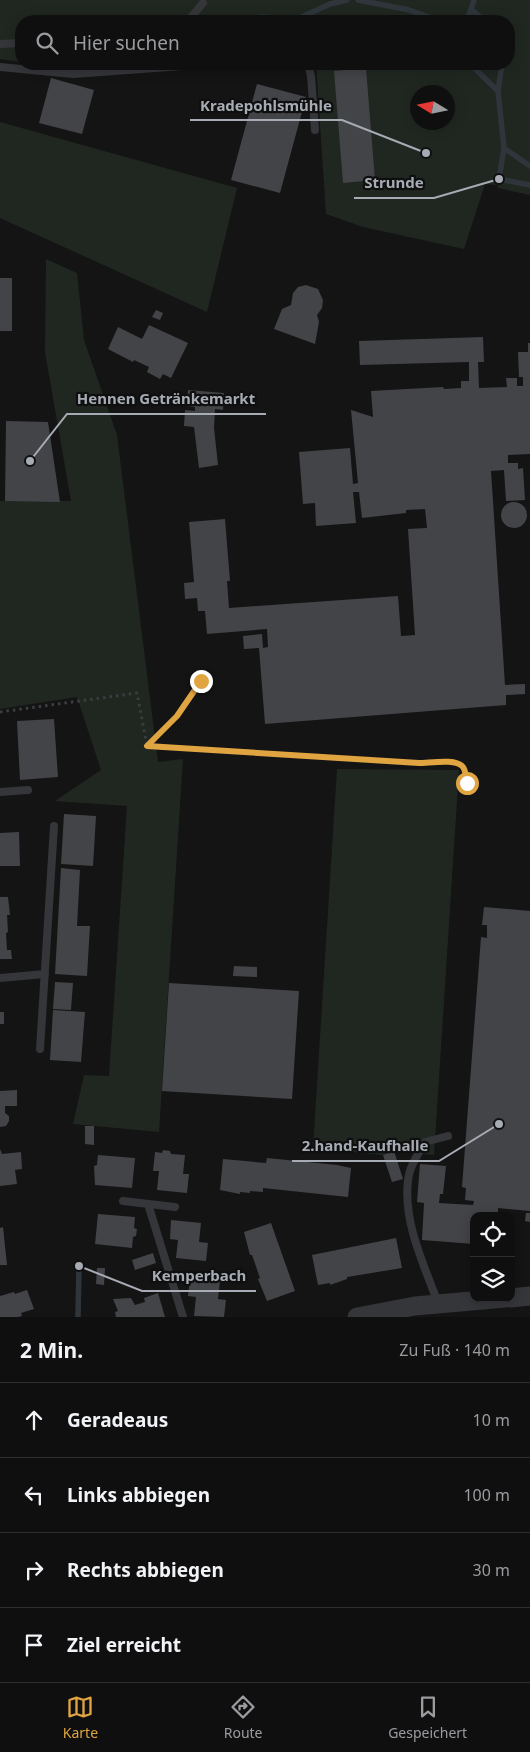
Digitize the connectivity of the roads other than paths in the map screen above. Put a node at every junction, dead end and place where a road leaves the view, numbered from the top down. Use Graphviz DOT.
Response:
graph roads {
  1 [pos="204,3"];
  2 [pos="193,15"];
  3 [pos="15,43"];
  4 [pos="0,44"];
  5 [pos="0,66"];
  6 [pos="15,68"];
  7 [pos="36,70"];
  8 [pos="128,70"];
  9 [pos="310,70"];
  10 [pos="315,130"];
  11 [pos="28,790"];
  12 [pos="0,792"];
  13 [pos="54,826"];
  14 [pos="45,974"];
  15 [pos="0,978"];
  16 [pos="40,1049"];
  17 [pos="448,1136"];
  18 [pos="123,1201"];
  19 [pos="148,1204"];
  20 [pos="175,1207"];
  21 [pos="530,1296"];
  22 [pos="515,1298"];
  23 [pos="470,1301"];
  24 [pos="438,1303"];
  25 [pos="183,1317"];
  26 [pos="357,1317"];
  1 -- 2 [label="lane"];
  3 -- 4 [label="lane"];
  5 -- 6 [label="lane"];
  7 -- 8 [label="lane"];
  9 -- 10 [label="lane"];
  11 -- 12 [label="lane"];
  13 -- 14 [label="lane"];
  14 -- 15 [label="lane"];
  14 -- 16 [label="lane"];
  17 -- 24 [label="lane"];
  18 -- 19 [label="lane"];
  19 -- 20 [label="lane"];
  19 -- 25 [label="lane"];
  21 -- 22 [label="street"];
  23 -- 24 [label="street"];
  24 -- 26 [label="street"];
}
